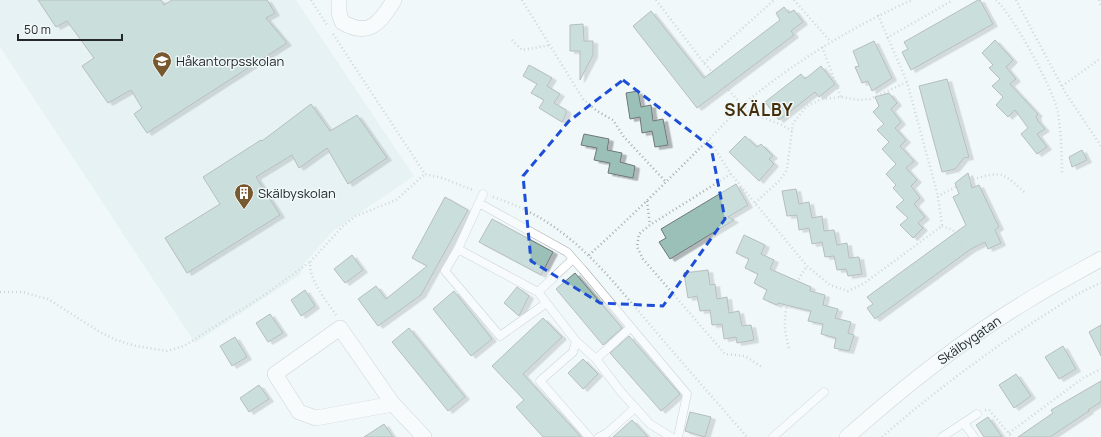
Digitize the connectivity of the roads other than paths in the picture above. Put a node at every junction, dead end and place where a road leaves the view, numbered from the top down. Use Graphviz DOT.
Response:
graph roads {
  1 [pos="339,0"];
  2 [pos="394,0"];
  3 [pos="483,194"];
  4 [pos="478,203"];
  5 [pos="458,249"];
  6 [pos="573,259"];
  7 [pos="1101,259"];
  8 [pos="538,292"];
  9 [pos="545,304"];
  10 [pos="631,327"];
  11 [pos="576,341"];
  12 [pos="596,359"];
  13 [pos="824,392"];
  14 [pos="393,404"];
  15 [pos="635,408"];
  16 [pos="977,414"];
  17 [pos="964,423"];
  18 [pos="424,437"];
  19 [pos="589,437"];
  20 [pos="599,437"];
  21 [pos="671,437"];
  22 [pos="678,437"];
  23 [pos="773,437"];
  24 [pos="848,437"];
  25 [pos="942,437"];
  26 [pos="974,437"];
  1 -- 2 [label="street"];
  3 -- 4 [label="lane"];
  4 -- 5 [label="lane"];
  4 -- 6 [label="lane"];
  5 -- 8 [label="lane"];
  5 -- 9 [label="lane"];
  6 -- 8 [label="lane"];
  6 -- 10 [label="lane"];
  7 -- 24 [label="street, Skälbygatan"];
  8 -- 9 [label="lane"];
  9 -- 11 [label="lane"];
  10 -- 12 [label="lane"];
  10 -- 22 [label="lane"];
  11 -- 12 [label="lane"];
  11 -- 19 [label="lane"];
  12 -- 15 [label="lane"];
  13 -- 23 [label="lane"];
  14 -- 14 [label="street"];
  14 -- 18 [label="street"];
  15 -- 20 [label="lane"];
  15 -- 21 [label="lane"];
  16 -- 17 [label="lane"];
  17 -- 25 [label="lane"];
  17 -- 26 [label="lane"];
}
